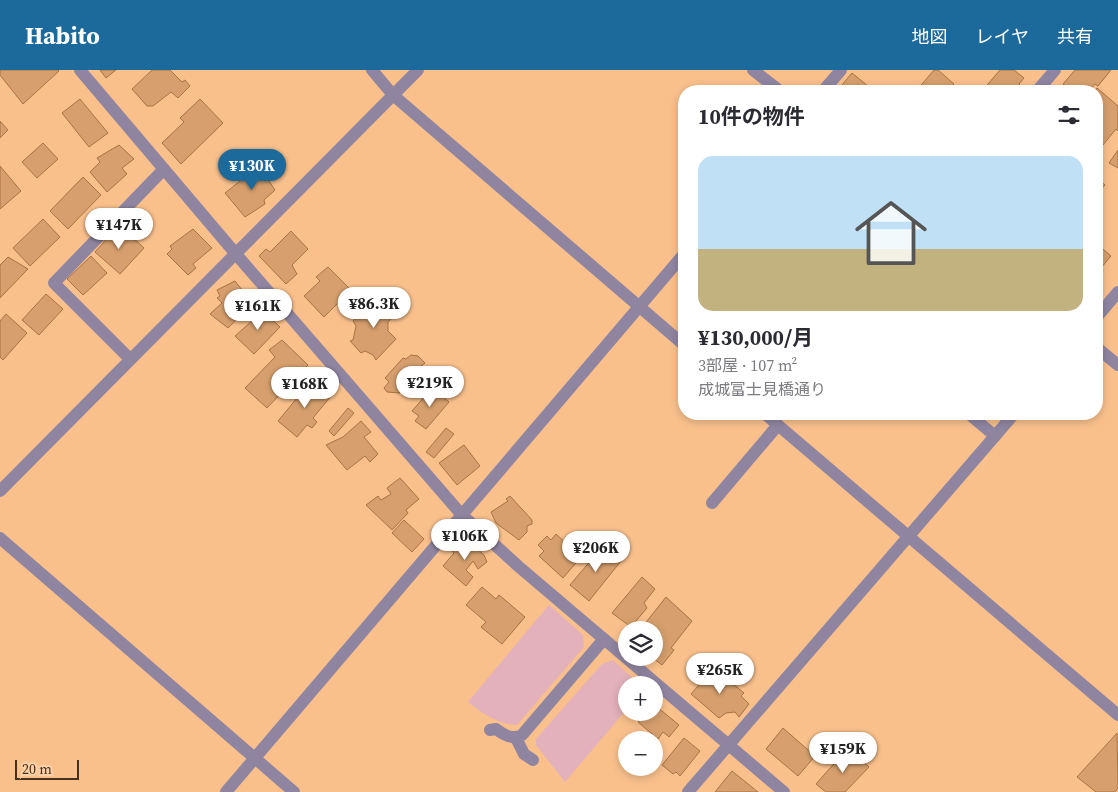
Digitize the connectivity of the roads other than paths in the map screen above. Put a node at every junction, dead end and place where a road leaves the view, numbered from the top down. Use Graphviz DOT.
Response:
graph roads {
  1 [pos="80,70"];
  2 [pos="372,70"];
  3 [pos="418,70"];
  4 [pos="753,70"];
  5 [pos="841,70"];
  6 [pos="1055,70"];
  7 [pos="772,85"];
  8 [pos="828,85"];
  9 [pos="1042,85"];
  10 [pos="393,95"];
  11 [pos="164,169"];
  12 [pos="235,253"];
  13 [pos="678,261"];
  14 [pos="1118,292"];
  15 [pos="638,306"];
  16 [pos="1103,310"];
  17 [pos="678,340"];
  18 [pos="1103,353"];
  19 [pos="130,359"];
  20 [pos="1118,365"];
  21 [pos="772,420"];
  22 [pos="976,420"];
  23 [pos="1009,420"];
  24 [pos="778,425"];
  25 [pos="995,436"];
  26 [pos="0,492"];
  27 [pos="712,503"];
  28 [pos="461,514"];
  29 [pos="908,537"];
  30 [pos="0,538"];
  31 [pos="604,639"];
  32 [pos="1118,715"];
  33 [pos="490,730"];
  34 [pos="516,738"];
  35 [pos="729,745"];
  36 [pos="254,759"];
  37 [pos="533,760"];
  38 [pos="226,792"];
  39 [pos="294,792"];
  40 [pos="688,792"];
  41 [pos="784,792"];
  1 -- 11 [label="street"];
  2 -- 10 [label="street"];
  3 -- 10 [label="street"];
  4 -- 7 [label="street"];
  5 -- 8 [label="street"];
  6 -- 9 [label="street"];
  10 -- 12 [label="street"];
  10 -- 15 [label="street"];
  11 -- 12 [label="street"];
  11 -- 19 [label="street"];
  12 -- 19 [label="street"];
  12 -- 28 [label="street"];
  13 -- 15 [label="street"];
  14 -- 16 [label="street"];
  15 -- 17 [label="street"];
  15 -- 28 [label="street"];
  18 -- 20 [label="street"];
  19 -- 26 [label="street"];
  21 -- 24 [label="street"];
  22 -- 25 [label="street"];
  23 -- 25 [label="street"];
  24 -- 27 [label="street"];
  24 -- 29 [label="street"];
  25 -- 29 [label="street"];
  28 -- 31 [label="street"];
  28 -- 36 [label="street"];
  29 -- 32 [label="street"];
  29 -- 35 [label="street"];
  30 -- 36 [label="street"];
  31 -- 34 [label="street"];
  31 -- 35 [label="street"];
  33 -- 34 [label="street"];
  34 -- 37 [label="street"];
  35 -- 40 [label="street"];
  35 -- 41 [label="street"];
  36 -- 38 [label="street"];
  36 -- 39 [label="street"];
}
